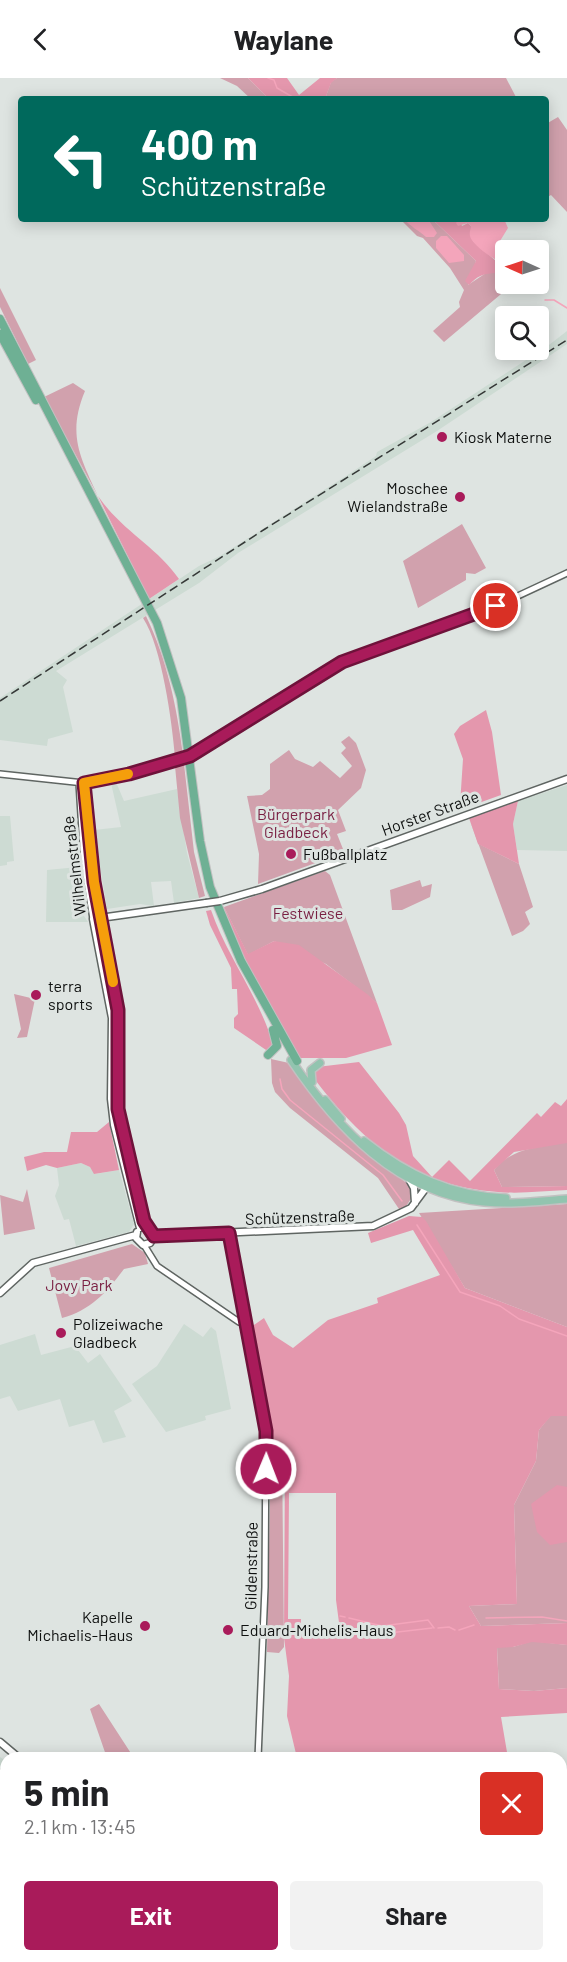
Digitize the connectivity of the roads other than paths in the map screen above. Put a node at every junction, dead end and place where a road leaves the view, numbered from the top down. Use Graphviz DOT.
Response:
graph roads {
  1 [pos="0,319"];
  2 [pos="0,334"];
  3 [pos="567,573"];
  4 [pos="0,774"];
  5 [pos="567,779"];
  6 [pos="82,783"];
  7 [pos="97,918"];
  8 [pos="273,1030"];
  9 [pos="268,1054"];
  10 [pos="294,1061"];
  11 [pos="320,1063"];
  12 [pos="314,1085"];
  13 [pos="408,1178"];
  14 [pos="428,1185"];
  15 [pos="567,1197"];
  16 [pos="415,1203"];
  17 [pos="229,1233"];
  18 [pos="154,1236"];
  19 [pos="143,1237"];
  20 [pos="0,1293"];
  21 [pos="246,1323"];
  22 [pos="0,1742"];
  23 [pos="12,1752"];
  24 [pos="258,1752"];
  1 -- 10 [label="highway"];
  2 -- 8 [label="highway"];
  3 -- 6 [label="street, bridge"];
  4 -- 6 [label="street"];
  5 -- 7 [label="main road, Horster Straße, bridge"];
  6 -- 7 [label="street, Wilhelmstraße"];
  7 -- 19 [label="main road, Wilhelmstraße"];
  8 -- 9 [label="highway"];
  8 -- 10 [label="highway"];
  10 -- 12 [label="main road"];
  10 -- 13 [label="main road"];
  11 -- 12 [label="main road"];
  12 -- 14 [label="main road"];
  13 -- 14 [label="main road"];
  13 -- 16 [label="main road"];
  14 -- 15 [label="main road"];
  14 -- 16 [label="main road, Schützenstraße"];
  16 -- 17 [label="main road, Schützenstraße"];
  17 -- 18 [label="main road, Schützenstraße"];
  17 -- 21 [label="street, Gildenstraße"];
  18 -- 19 [label="main road"];
  18 -- 19 [label="main road"];
  19 -- 20 [label="main road"];
  19 -- 21 [label="street"];
  21 -- 24 [label="street, Gildenstraße"];
  22 -- 23 [label="main road"];
}
